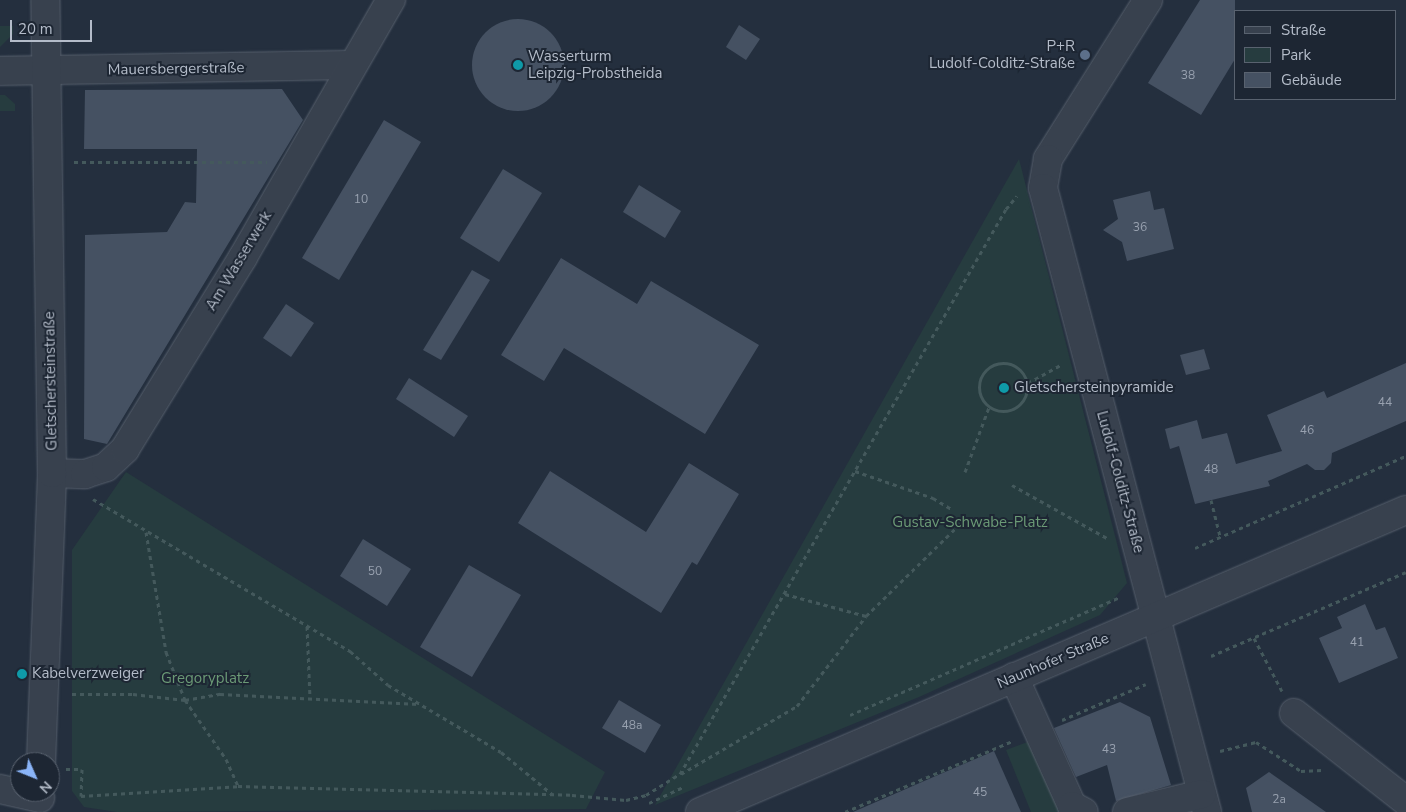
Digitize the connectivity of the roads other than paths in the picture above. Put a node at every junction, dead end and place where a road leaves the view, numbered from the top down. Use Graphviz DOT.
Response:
graph roads {
  1 [pos="45,0"];
  2 [pos="391,0"];
  3 [pos="1148,0"];
  4 [pos="352,65"];
  5 [pos="0,71"];
  6 [pos="45,71"];
  7 [pos="52,473"];
  8 [pos="1406,510"];
  9 [pos="1155,617"];
  10 [pos="1014,677"];
  11 [pos="1294,713"];
  12 [pos="41,752"];
  13 [pos="1406,801"];
  14 [pos="1205,803"];
  15 [pos="700,812"];
  16 [pos="1084,812"];
  17 [pos="1127,812"];
  1 -- 6 [label="street, Gletschersteinstraße"];
  2 -- 4 [label="street, Am Wasserwerk"];
  3 -- 9 [label="street, Ludolf-Colditz-Straße"];
  4 -- 6 [label="street, Mauersbergerstraße"];
  4 -- 7 [label="street, Am Wasserwerk"];
  5 -- 6 [label="street, Mauersbergerstraße"];
  6 -- 7 [label="street, Gletschersteinstraße"];
  7 -- 12 [label="street, Gletschersteinstraße"];
  8 -- 9 [label="street, Naunhofer Straße"];
  9 -- 10 [label="street, Naunhofer Straße"];
  9 -- 14 [label="street, Ludolf-Colditz-Straße"];
  10 -- 15 [label="street, Naunhofer Straße"];
  10 -- 16 [label="street"];
  11 -- 13 [label="street"];
  14 -- 17 [label="street"];
}
